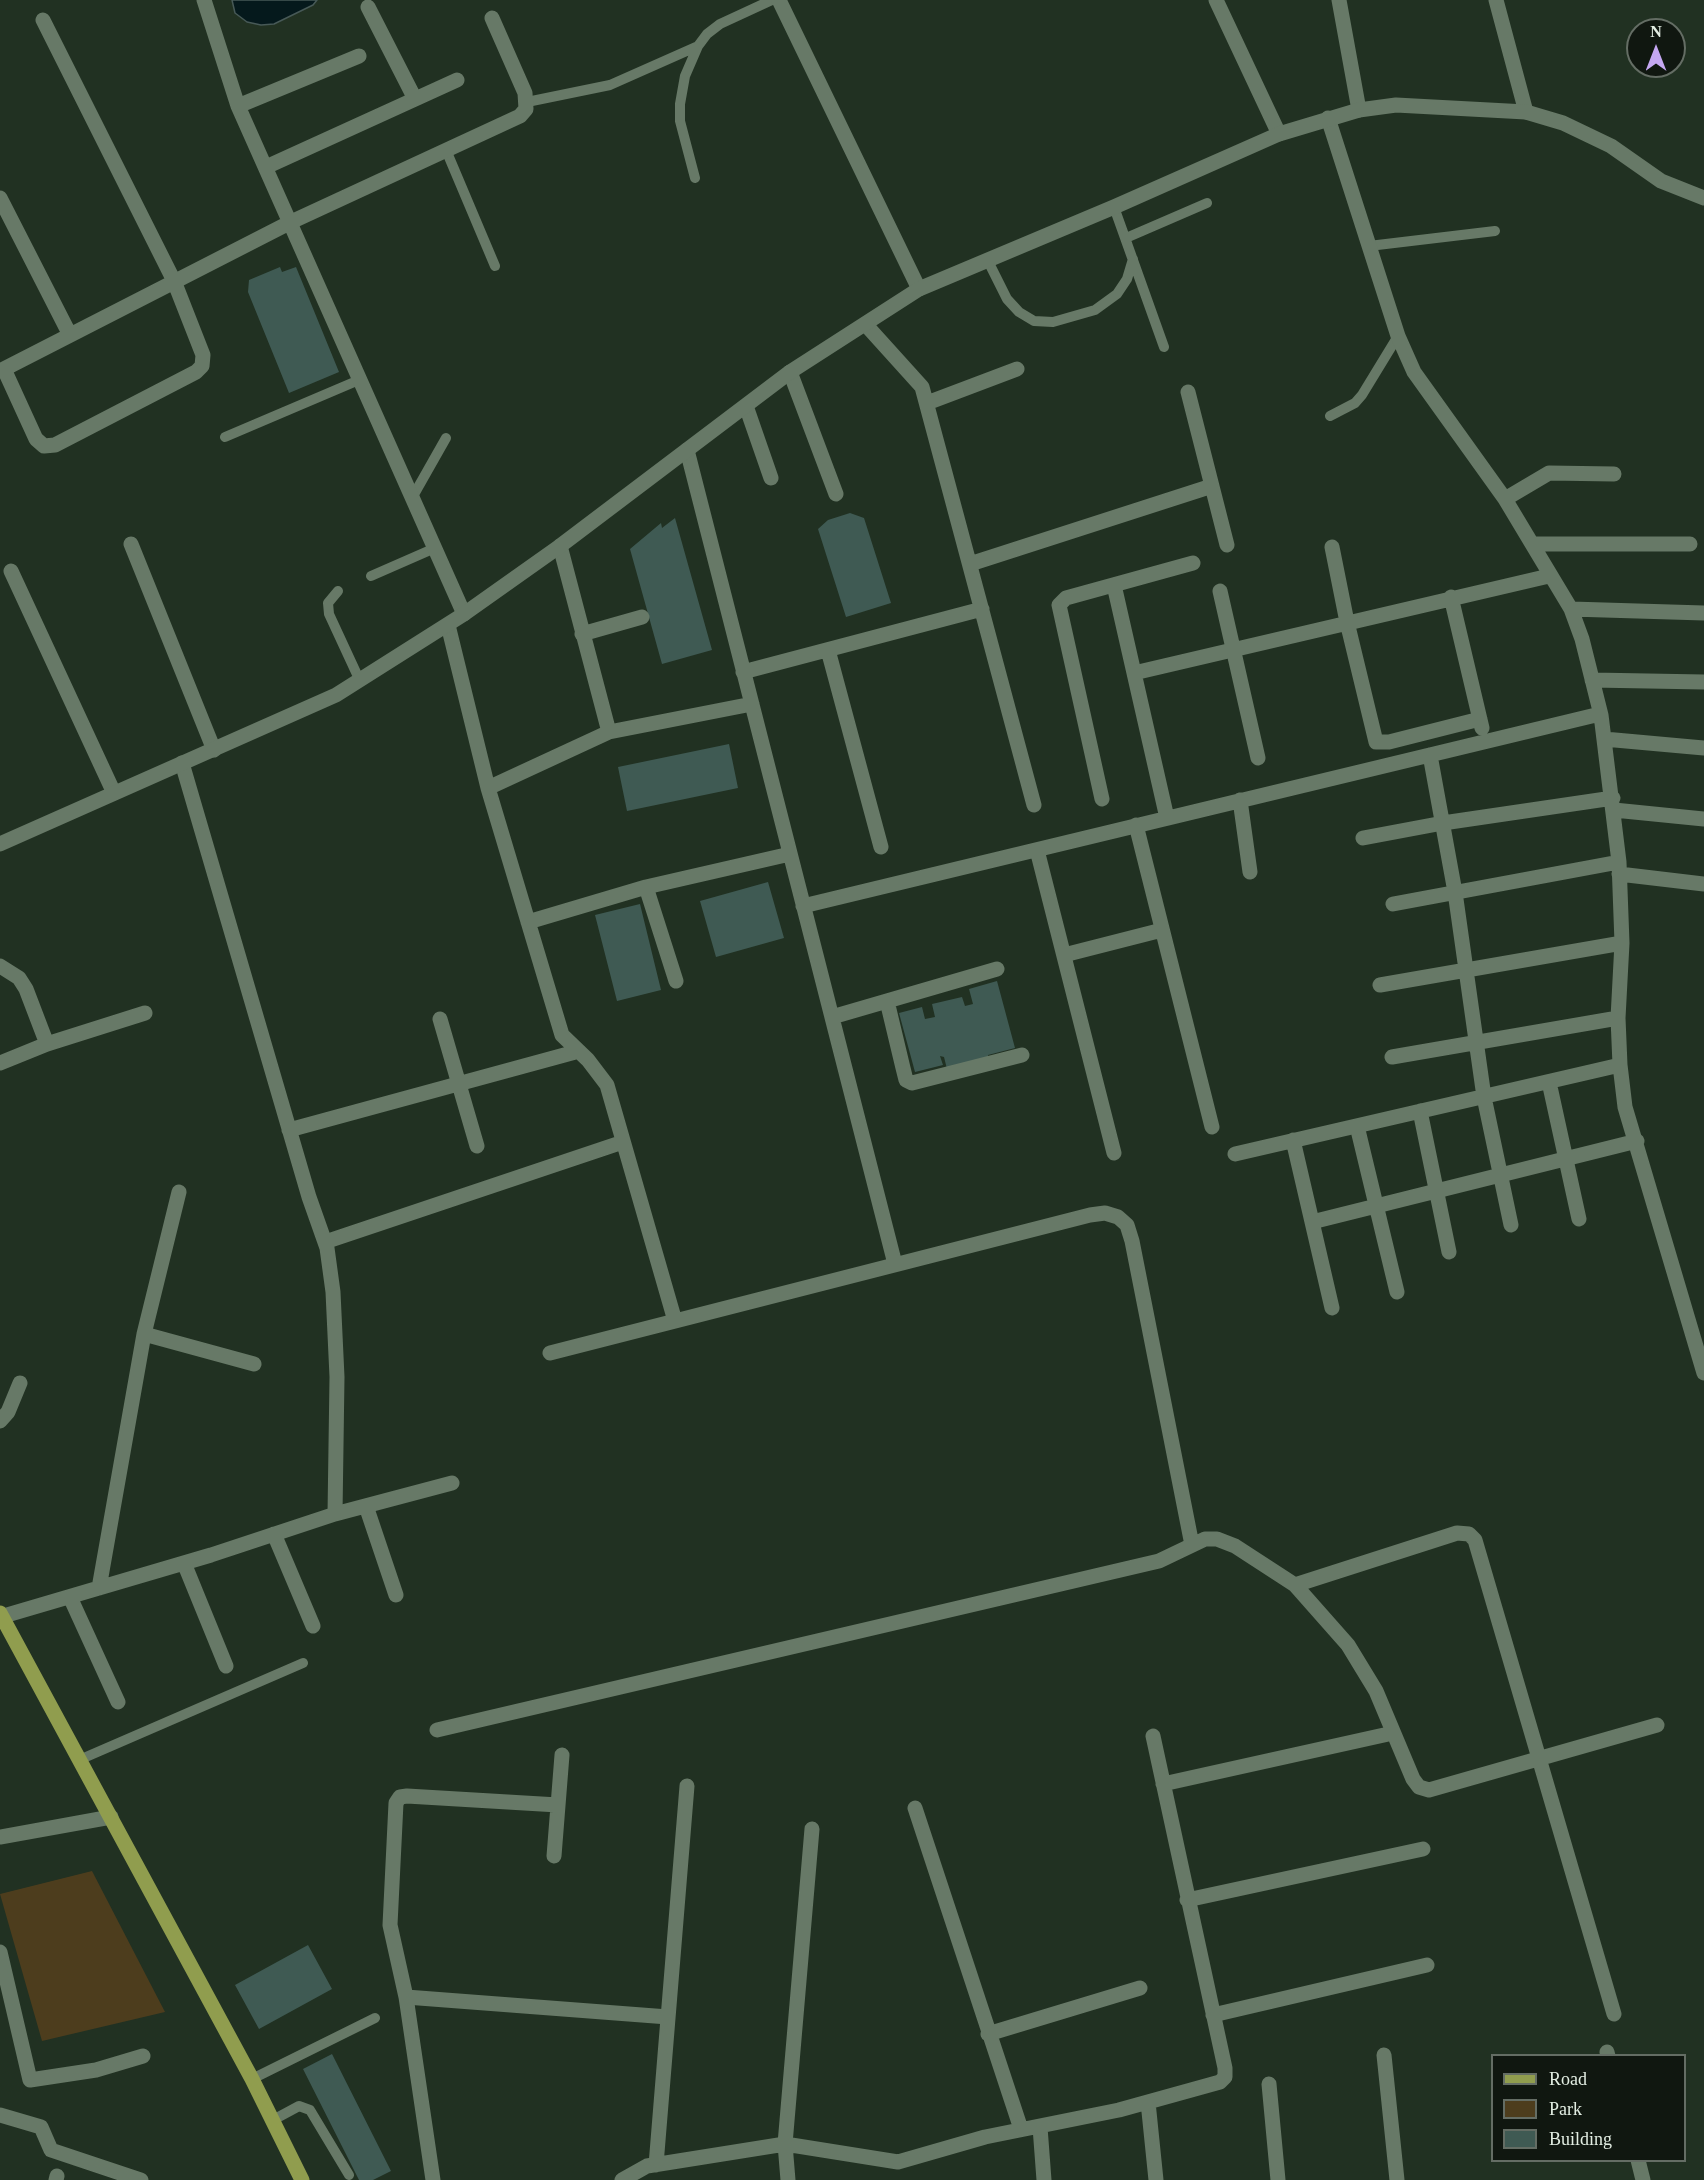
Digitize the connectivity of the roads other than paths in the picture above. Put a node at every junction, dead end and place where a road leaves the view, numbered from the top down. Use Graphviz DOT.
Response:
graph roads {
  1 [pos="204,0"];
  2 [pos="772,0"];
  3 [pos="779,0"];
  4 [pos="1216,0"];
  5 [pos="1339,0"];
  6 [pos="1496,0"];
  7 [pos="368,7"];
  8 [pos="492,18"];
  9 [pos="43,20"];
  10 [pos="698,46"];
  11 [pos="359,56"];
  12 [pos="457,80"];
  13 [pos="415,99"];
  14 [pos="527,102"];
  15 [pos="238,106"];
  16 [pos="1359,110"];
  17 [pos="1526,112"];
  18 [pos="1328,118"];
  19 [pos="1279,134"];
  20 [pos="446,150"];
  21 [pos="266,167"];
  22 [pos="695,178"];
  23 [pos="0,198"];
  24 [pos="1704,198"];
  25 [pos="1207,203"];
  26 [pos="1114,207"];
  27 [pos="291,222"];
  28 [pos="1495,231"];
  29 [pos="1126,238"];
  30 [pos="1369,246"];
  31 [pos="1133,259"];
  32 [pos="988,261"];
  33 [pos="495,266"];
  34 [pos="174,281"];
  35 [pos="919,289"];
  36 [pos="866,325"];
  37 [pos="70,335"];
  38 [pos="1398,336"];
  39 [pos="1164,347"];
  40 [pos="1017,369"];
  41 [pos="2,370"];
  42 [pos="790,372"];
  43 [pos="359,380"];
  44 [pos="1188,392"];
  45 [pos="927,403"];
  46 [pos="746,406"];
  47 [pos="1330,416"];
  48 [pos="225,437"];
  49 [pos="446,438"];
  50 [pos="687,450"];
  51 [pos="1614,474"];
  52 [pos="771,478"];
  53 [pos="1212,486"];
  54 [pos="836,494"];
  55 [pos="412,498"];
  56 [pos="1505,499"];
  57 [pos="131,544"];
  58 [pos="1532,544"];
  59 [pos="1690,544"];
  60 [pos="1227,545"];
  61 [pos="560,546"];
  62 [pos="1332,547"];
  63 [pos="435,548"];
  64 [pos="1193,563"];
  65 [pos="970,564"];
  66 [pos="11,571"];
  67 [pos="371,576"];
  68 [pos="1549,576"];
  69 [pos="1114,585"];
  70 [pos="338,591"];
  71 [pos="1220,591"];
  72 [pos="1451,597"];
  73 [pos="982,609"];
  74 [pos="1570,609"];
  75 [pos="1704,613"];
  76 [pos="464,614"];
  77 [pos="642,617"];
  78 [pos="1347,622"];
  79 [pos="448,625"];
  80 [pos="582,634"];
  81 [pos="828,650"];
  82 [pos="1231,650"];
  83 [pos="743,672"];
  84 [pos="1134,673"];
  85 [pos="1592,680"];
  86 [pos="360,681"];
  87 [pos="1704,682"];
  88 [pos="752,704"];
  89 [pos="1600,714"];
  90 [pos="1480,719"];
  91 [pos="609,732"];
  92 [pos="1604,739"];
  93 [pos="1485,741"];
  94 [pos="1704,748"];
  95 [pos="214,750"];
  96 [pos="1430,754"];
  97 [pos="1258,758"];
  98 [pos="183,763"];
  99 [pos="488,789"];
  100 [pos="114,794"];
  101 [pos="1102,799"];
  102 [pos="1240,800"];
  103 [pos="1613,804"];
  104 [pos="1034,805"];
  105 [pos="1167,818"];
  106 [pos="1704,819"];
  107 [pos="1443,824"];
  108 [pos="1136,825"];
  109 [pos="1363,838"];
  110 [pos="0,844"];
  111 [pos="881,847"];
  112 [pos="1036,850"];
  113 [pos="790,854"];
  114 [pos="1619,868"];
  115 [pos="1251,872"];
  116 [pos="1704,884"];
  117 [pos="646,887"];
  118 [pos="1455,892"];
  119 [pos="1394,904"];
  120 [pos="802,906"];
  121 [pos="528,922"];
  122 [pos="1162,930"];
  123 [pos="1622,943"];
  124 [pos="1064,955"];
  125 [pos="0,966"];
  126 [pos="997,969"];
  127 [pos="1466,969"];
  128 [pos="676,981"];
  129 [pos="1380,985"];
  130 [pos="887,1001"];
  131 [pos="145,1013"];
  132 [pos="832,1017"];
  133 [pos="1618,1018"];
  134 [pos="440,1019"];
  135 [pos="1476,1041"];
  136 [pos="47,1044"];
  137 [pos="579,1051"];
  138 [pos="1022,1055"];
  139 [pos="1392,1057"];
  140 [pos="0,1063"];
  141 [pos="1620,1065"];
  142 [pos="1549,1082"];
  143 [pos="458,1084"];
  144 [pos="1484,1096"];
  145 [pos="1420,1111"];
  146 [pos="1357,1126"];
  147 [pos="1212,1127"];
  148 [pos="289,1130"];
  149 [pos="1293,1140"];
  150 [pos="623,1142"];
  151 [pos="1637,1142"];
  152 [pos="477,1146"];
  153 [pos="1114,1153"];
  154 [pos="1234,1154"];
  155 [pos="1566,1160"];
  156 [pos="1500,1175"];
  157 [pos="1436,1191"];
  158 [pos="179,1192"];
  159 [pos="1376,1206"];
  160 [pos="1579,1219"];
  161 [pos="1312,1222"];
  162 [pos="1511,1225"];
  163 [pos="325,1242"];
  164 [pos="1449,1252"];
  165 [pos="895,1264"];
  166 [pos="1396,1292"];
  167 [pos="1332,1308"];
  168 [pos="675,1321"];
  169 [pos="144,1334"];
  170 [pos="550,1353"];
  171 [pos="254,1364"];
  172 [pos="1704,1373"];
  173 [pos="20,1383"];
  174 [pos="0,1421"];
  175 [pos="452,1484"];
  176 [pos="366,1506"];
  177 [pos="335,1514"];
  178 [pos="273,1534"];
  179 [pos="1192,1545"];
  180 [pos="184,1563"];
  181 [pos="1295,1585"];
  182 [pos="99,1588"];
  183 [pos="396,1595"];
  184 [pos="70,1597"];
  185 [pos="1,1615"];
  186 [pos="313,1626"];
  187 [pos="303,1663"];
  188 [pos="226,1666"];
  189 [pos="118,1702"];
  190 [pos="1658,1725"];
  191 [pos="437,1730"];
  192 [pos="1393,1733"];
  193 [pos="1153,1736"];
  194 [pos="562,1755"];
  195 [pos="1540,1758"];
  196 [pos="79,1760"];
  197 [pos="1163,1784"];
  198 [pos="687,1786"];
  199 [pos="558,1805"];
  200 [pos="915,1808"];
  201 [pos="111,1817"];
  202 [pos="812,1829"];
  203 [pos="0,1837"];
  204 [pos="1423,1849"];
  205 [pos="554,1856"];
  206 [pos="1187,1900"];
  207 [pos="0,1952"];
  208 [pos="1427,1965"];
  209 [pos="1140,1988"];
  210 [pos="405,1996"];
  211 [pos="1614,2014"];
  212 [pos="1213,2015"];
  213 [pos="668,2017"];
  214 [pos="375,2018"];
  215 [pos="988,2034"];
  216 [pos="1384,2055"];
  217 [pos="143,2056"];
  218 [pos="252,2079"];
  219 [pos="1269,2084"];
  220 [pos="1148,2102"];
  221 [pos="0,2115"];
  222 [pos="273,2120"];
  223 [pos="1040,2127"];
  224 [pos="1021,2129"];
  225 [pos="785,2144"];
  226 [pos="1638,2162"];
  227 [pos="656,2165"];
  228 [pos="349,2175"];
  229 [pos="141,2180"];
  230 [pos="302,2180"];
  231 [pos="433,2180"];
  232 [pos="622,2180"];
  233 [pos="788,2180"];
  234 [pos="1044,2180"];
  235 [pos="1156,2180"];
  236 [pos="1278,2180"];
  237 [pos="1397,2180"];
  238 [pos="1643,2180"];
  1 -- 15 [label="street"];
  2 -- 10 [label="lane"];
  3 -- 35 [label="street"];
  4 -- 19 [label="street"];
  5 -- 16 [label="street"];
  6 -- 17 [label="street"];
  7 -- 13 [label="street"];
  8 -- 14 [label="street"];
  9 -- 34 [label="street"];
  10 -- 14 [label="lane"];
  10 -- 22 [label="lane"];
  11 -- 15 [label="street"];
  12 -- 13 [label="street"];
  13 -- 21 [label="street"];
  14 -- 20 [label="street"];
  15 -- 21 [label="street"];
  16 -- 17 [label="street"];
  16 -- 18 [label="street"];
  17 -- 24 [label="street"];
  18 -- 19 [label="street"];
  18 -- 30 [label="street"];
  19 -- 26 [label="street"];
  20 -- 27 [label="street"];
  20 -- 33 [label="lane"];
  21 -- 27 [label="street"];
  23 -- 37 [label="street"];
  25 -- 29 [label="lane"];
  26 -- 29 [label="lane"];
  26 -- 32 [label="street"];
  27 -- 34 [label="street"];
  27 -- 43 [label="street"];
  28 -- 30 [label="lane"];
  29 -- 31 [label="lane"];
  30 -- 38 [label="street"];
  31 -- 32 [label="lane"];
  31 -- 39 [label="lane"];
  32 -- 35 [label="street"];
  34 -- 37 [label="street"];
  34 -- 41 [label="street"];
  35 -- 36 [label="street"];
  36 -- 42 [label="street"];
  36 -- 45 [label="street"];
  37 -- 41 [label="street"];
  38 -- 47 [label="lane"];
  38 -- 56 [label="street"];
  40 -- 45 [label="street"];
  42 -- 46 [label="street"];
  42 -- 54 [label="street"];
  43 -- 48 [label="lane"];
  43 -- 55 [label="street"];
  44 -- 53 [label="street"];
  45 -- 65 [label="street"];
  46 -- 50 [label="street"];
  46 -- 52 [label="street"];
  49 -- 55 [label="lane"];
  50 -- 61 [label="street"];
  50 -- 83 [label="street"];
  51 -- 56 [label="street"];
  53 -- 60 [label="street"];
  53 -- 65 [label="street"];
  55 -- 63 [label="street"];
  56 -- 58 [label="street"];
  57 -- 95 [label="street"];
  58 -- 59 [label="street"];
  58 -- 68 [label="street"];
  61 -- 76 [label="street"];
  61 -- 80 [label="street"];
  62 -- 78 [label="street"];
  63 -- 67 [label="lane"];
  63 -- 76 [label="street"];
  64 -- 69 [label="street"];
  65 -- 73 [label="street"];
  66 -- 100 [label="street"];
  68 -- 72 [label="street"];
  68 -- 74 [label="street"];
  69 -- 84 [label="street"];
  69 -- 101 [label="street"];
  70 -- 86 [label="lane"];
  71 -- 82 [label="street"];
  72 -- 78 [label="street"];
  72 -- 90 [label="street"];
  73 -- 81 [label="street"];
  73 -- 104 [label="street"];
  74 -- 75 [label="street"];
  74 -- 85 [label="street"];
  76 -- 79 [label="street"];
  77 -- 80 [label="street"];
  78 -- 82 [label="street"];
  78 -- 90 [label="street"];
  79 -- 86 [label="street"];
  79 -- 99 [label="street"];
  80 -- 91 [label="street"];
  81 -- 83 [label="street"];
  81 -- 111 [label="street"];
  82 -- 84 [label="street"];
  82 -- 97 [label="street"];
  83 -- 88 [label="street"];
  84 -- 105 [label="street"];
  85 -- 87 [label="street"];
  85 -- 89 [label="street"];
  86 -- 95 [label="street"];
  88 -- 91 [label="street"];
  88 -- 113 [label="street"];
  89 -- 92 [label="street"];
  89 -- 93 [label="street"];
  90 -- 93 [label="street"];
  91 -- 99 [label="street"];
  92 -- 94 [label="street"];
  92 -- 103 [label="street"];
  93 -- 96 [label="street"];
  95 -- 98 [label="street"];
  96 -- 102 [label="street"];
  96 -- 107 [label="street"];
  98 -- 100 [label="street"];
  98 -- 148 [label="street"];
  99 -- 121 [label="street"];
  100 -- 110 [label="street"];
  102 -- 105 [label="street"];
  102 -- 115 [label="street"];
  103 -- 106 [label="street"];
  103 -- 107 [label="street"];
  103 -- 114 [label="street"];
  105 -- 108 [label="street"];
  107 -- 109 [label="street"];
  107 -- 118 [label="street"];
  108 -- 112 [label="street"];
  108 -- 122 [label="street"];
  112 -- 120 [label="street"];
  112 -- 124 [label="street"];
  113 -- 117 [label="street"];
  113 -- 120 [label="street"];
  114 -- 116 [label="street"];
  114 -- 118 [label="street"];
  114 -- 123 [label="street"];
  117 -- 121 [label="street"];
  117 -- 128 [label="street"];
  118 -- 119 [label="street"];
  118 -- 127 [label="street"];
  120 -- 132 [label="street"];
  121 -- 137 [label="street"];
  122 -- 124 [label="street"];
  122 -- 147 [label="street"];
  123 -- 127 [label="street"];
  123 -- 133 [label="street"];
  124 -- 153 [label="street"];
  125 -- 136 [label="street"];
  126 -- 130 [label="street"];
  127 -- 129 [label="street"];
  127 -- 135 [label="street"];
  130 -- 132 [label="street"];
  130 -- 138 [label="street"];
  131 -- 136 [label="street"];
  132 -- 165 [label="street"];
  133 -- 135 [label="street"];
  133 -- 141 [label="street"];
  134 -- 143 [label="street"];
  135 -- 139 [label="street"];
  135 -- 144 [label="street"];
  136 -- 140 [label="street"];
  137 -- 143 [label="street"];
  137 -- 150 [label="street"];
  141 -- 142 [label="street"];
  141 -- 151 [label="street"];
  142 -- 144 [label="street"];
  142 -- 155 [label="street"];
  143 -- 148 [label="street"];
  143 -- 152 [label="street"];
  144 -- 145 [label="street"];
  144 -- 156 [label="street"];
  145 -- 146 [label="street"];
  145 -- 157 [label="street"];
  146 -- 149 [label="street"];
  146 -- 159 [label="street"];
  148 -- 163 [label="street"];
  149 -- 154 [label="street"];
  149 -- 161 [label="street"];
  150 -- 163 [label="street"];
  150 -- 168 [label="street"];
  151 -- 155 [label="street"];
  151 -- 172 [label="street"];
  155 -- 156 [label="street"];
  155 -- 160 [label="street"];
  156 -- 157 [label="street"];
  156 -- 162 [label="street"];
  157 -- 159 [label="street"];
  157 -- 164 [label="street"];
  158 -- 169 [label="street"];
  159 -- 161 [label="street"];
  159 -- 166 [label="street"];
  161 -- 167 [label="street"];
  163 -- 177 [label="street"];
  165 -- 168 [label="street"];
  165 -- 179 [label="street"];
  168 -- 170 [label="street"];
  169 -- 171 [label="street"];
  169 -- 182 [label="street"];
  173 -- 174 [label="street"];
  175 -- 176 [label="street"];
  176 -- 177 [label="street"];
  176 -- 183 [label="street"];
  177 -- 178 [label="street"];
  178 -- 180 [label="street"];
  178 -- 186 [label="street"];
  179 -- 181 [label="street"];
  179 -- 191 [label="street"];
  180 -- 182 [label="street"];
  180 -- 188 [label="street"];
  181 -- 192 [label="street"];
  181 -- 195 [label="street"];
  182 -- 184 [label="street"];
  184 -- 185 [label="street"];
  184 -- 189 [label="street"];
  185 -- 196 [label="main road"];
  187 -- 196 [label="lane"];
  190 -- 195 [label="street"];
  192 -- 195 [label="street"];
  192 -- 197 [label="street"];
  193 -- 197 [label="street"];
  194 -- 199 [label="street"];
  195 -- 211 [label="street"];
  196 -- 201 [label="main road"];
  197 -- 206 [label="street"];
  198 -- 213 [label="street"];
  199 -- 205 [label="street"];
  199 -- 210 [label="street"];
  200 -- 215 [label="street"];
  201 -- 203 [label="street"];
  201 -- 218 [label="main road"];
  202 -- 225 [label="street"];
  204 -- 206 [label="street"];
  206 -- 212 [label="street"];
  207 -- 217 [label="street"];
  208 -- 212 [label="street"];
  209 -- 215 [label="street"];
  210 -- 213 [label="street"];
  210 -- 231 [label="street"];
  212 -- 220 [label="street"];
  213 -- 227 [label="street"];
  214 -- 218 [label="lane"];
  215 -- 224 [label="street"];
  216 -- 237 [label="street"];
  218 -- 222 [label="main road"];
  219 -- 236 [label="street"];
  220 -- 223 [label="street"];
  220 -- 235 [label="street"];
  221 -- 229 [label="street"];
  222 -- 228 [label="lane"];
  222 -- 230 [label="main road"];
  223 -- 224 [label="street"];
  223 -- 234 [label="street"];
  224 -- 225 [label="street"];
  225 -- 227 [label="street"];
  225 -- 233 [label="street"];
  226 -- 238 [label="street"];
  227 -- 232 [label="street"];
}
